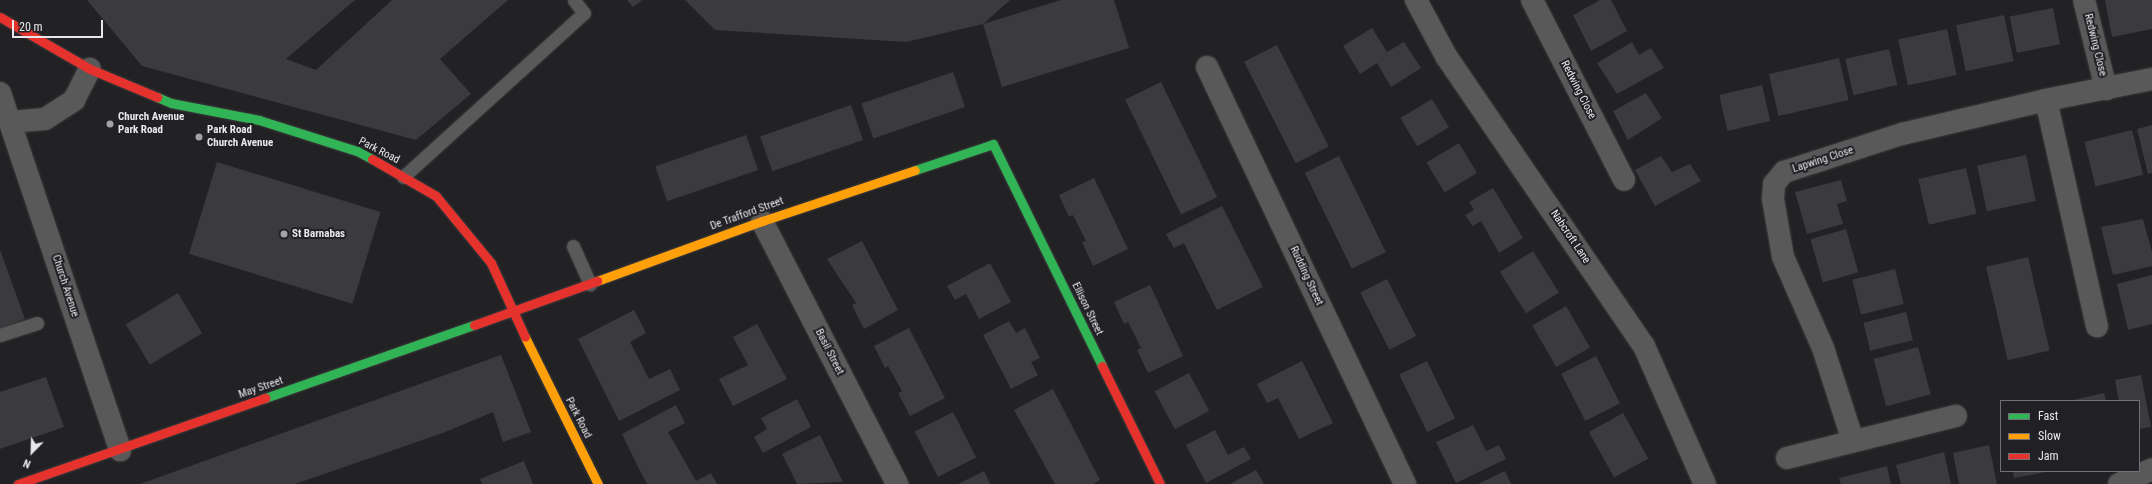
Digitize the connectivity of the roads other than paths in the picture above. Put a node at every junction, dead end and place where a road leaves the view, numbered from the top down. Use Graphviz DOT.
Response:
graph roads {
  1 [pos="574,0"];
  2 [pos="1416,0"];
  3 [pos="1532,0"];
  4 [pos="2084,0"];
  5 [pos="0,17"];
  6 [pos="1207,67"];
  7 [pos="90,69"];
  8 [pos="2152,79"];
  9 [pos="2106,89"];
  10 [pos="0,93"];
  11 [pos="2046,100"];
  12 [pos="10,122"];
  13 [pos="993,144"];
  14 [pos="403,177"];
  15 [pos="1624,180"];
  16 [pos="762,221"];
  17 [pos="573,246"];
  18 [pos="590,284"];
  19 [pos="512,312"];
  20 [pos="38,323"];
  21 [pos="2097,326"];
  22 [pos="0,335"];
  23 [pos="1956,416"];
  24 [pos="1853,441"];
  25 [pos="120,450"];
  26 [pos="1787,458"];
  27 [pos="2152,469"];
  28 [pos="18,484"];
  29 [pos="598,484"];
  30 [pos="896,484"];
  31 [pos="1160,484"];
  32 [pos="1405,484"];
  33 [pos="1705,484"];
  34 [pos="2119,484"];
  1 -- 14 [label="lane"];
  2 -- 33 [label="street, Nabcroft Lane"];
  3 -- 15 [label="street, Redwing Close"];
  4 -- 9 [label="street, Redwing Close"];
  5 -- 7 [label="street, Park Road"];
  6 -- 32 [label="street, Rudding Street"];
  7 -- 12 [label="street"];
  7 -- 14 [label="street, Park Road"];
  8 -- 9 [label="street, Lapwing Close"];
  9 -- 11 [label="street, Lapwing Close"];
  10 -- 12 [label="street, Church Avenue"];
  11 -- 21 [label="street"];
  11 -- 24 [label="street, Lapwing Close"];
  12 -- 25 [label="street, Church Avenue"];
  13 -- 16 [label="street, De Trafford Street"];
  13 -- 31 [label="street, Ellison Street"];
  14 -- 19 [label="street, Park Road"];
  16 -- 18 [label="street, De Trafford Street"];
  16 -- 30 [label="street, Basil Street"];
  17 -- 18 [label="lane"];
  18 -- 19 [label="street, De Trafford Street"];
  19 -- 25 [label="street, May Street"];
  19 -- 29 [label="street, Park Road"];
  20 -- 22 [label="lane"];
  23 -- 24 [label="street"];
  24 -- 26 [label="street"];
  25 -- 28 [label="street, May Street"];
  27 -- 34 [label="street"];
}
